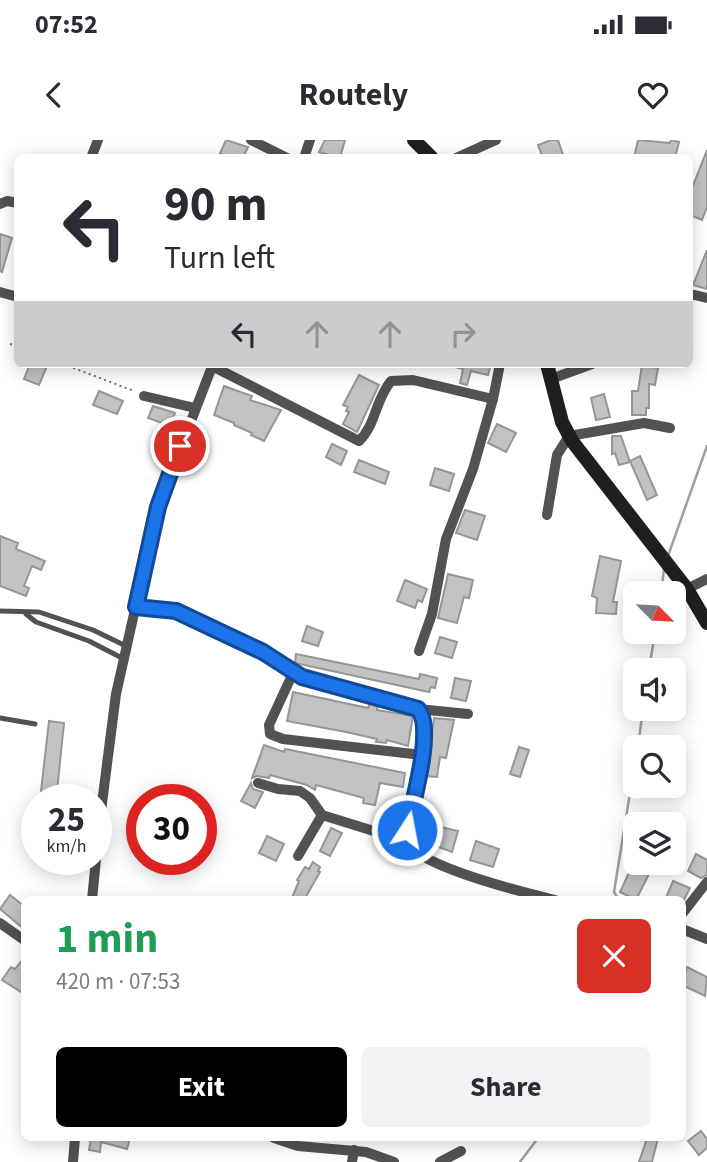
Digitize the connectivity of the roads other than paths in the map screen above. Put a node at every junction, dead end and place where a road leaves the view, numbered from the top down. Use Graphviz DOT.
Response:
graph roads {
  1 [pos="251,140"];
  2 [pos="414,140"];
  3 [pos="496,140"];
  4 [pos="279,154"];
  5 [pos="429,154"];
  6 [pos="465,154"];
  7 [pos="211,368"];
  8 [pos="218,368"];
  9 [pos="499,368"];
  10 [pos="548,368"];
  11 [pos="581,368"];
  12 [pos="551,379"];
  13 [pos="144,396"];
  14 [pos="493,398"];
  15 [pos="195,408"];
  16 [pos="670,428"];
  17 [pos="569,436"];
  18 [pos="547,515"];
  19 [pos="707,579"];
  20 [pos="687,589"];
  21 [pos="136,607"];
  22 [pos="0,611"];
  23 [pos="26,614"];
  24 [pos="707,623"];
  25 [pos="126,646"];
  26 [pos="419,651"];
  27 [pos="122,658"];
  28 [pos="293,673"];
  29 [pos="418,709"];
  30 [pos="468,714"];
  31 [pos="0,718"];
  32 [pos="35,724"];
  33 [pos="422,755"];
  34 [pos="257,783"];
  35 [pos="104,784"];
  36 [pos="322,815"];
  37 [pos="407,841"];
  38 [pos="298,856"];
  39 [pos="94,875"];
  40 [pos="707,882"];
  41 [pos="92,896"];
  42 [pos="537,896"];
  43 [pos="686,909"];
  44 [pos="0,923"];
  45 [pos="686,931"];
  46 [pos="21,938"];
  47 [pos="707,939"];
  48 [pos="75,1141"];
  49 [pos="283,1141"];
  50 [pos="354,1150"];
  51 [pos="461,1151"];
  52 [pos="73,1162"];
  53 [pos="352,1162"];
  54 [pos="394,1162"];
  55 [pos="440,1162"];
  1 -- 4 [label="street"];
  2 -- 5 [label="main road"];
  3 -- 6 [label="street"];
  7 -- 15 [label="street"];
  8 -- 14 [label="street"];
  9 -- 14 [label="street"];
  10 -- 12 [label="main road"];
  11 -- 12 [label="street"];
  12 -- 17 [label="main road"];
  13 -- 15 [label="street"];
  14 -- 26 [label="street"];
  15 -- 21 [label="street"];
  16 -- 17 [label="street"];
  17 -- 18 [label="street"];
  17 -- 20 [label="main road"];
  19 -- 20 [label="street"];
  20 -- 24 [label="main road"];
  21 -- 25 [label="street"];
  21 -- 28 [label="street"];
  22 -- 23 [label="lane"];
  23 -- 25 [label="lane"];
  23 -- 27 [label="lane"];
  25 -- 27 [label="street"];
  27 -- 35 [label="street"];
  28 -- 29 [label="street"];
  28 -- 33 [label="street"];
  29 -- 30 [label="street"];
  29 -- 33 [label="street"];
  31 -- 32 [label="lane"];
  33 -- 37 [label="street"];
  34 -- 36 [label="street"];
  36 -- 37 [label="street"];
  36 -- 38 [label="street"];
  37 -- 42 [label="street"];
  39 -- 41 [label="street"];
  40 -- 43 [label="street"];
  44 -- 46 [label="street"];
  45 -- 47 [label="street"];
  48 -- 52 [label="street"];
  49 -- 50 [label="street"];
  50 -- 53 [label="street"];
  50 -- 54 [label="street"];
  51 -- 55 [label="street"];
}
